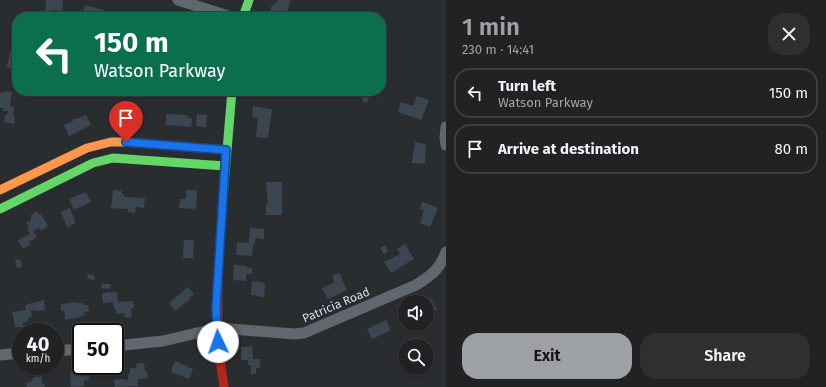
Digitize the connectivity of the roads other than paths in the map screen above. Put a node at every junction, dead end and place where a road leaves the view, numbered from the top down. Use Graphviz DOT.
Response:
graph roads {
  1 [pos="178,0"];
  2 [pos="249,0"];
  3 [pos="215,12"];
  4 [pos="245,12"];
  5 [pos="231,96"];
  6 [pos="446,127"];
  7 [pos="446,145"];
  8 [pos="226,150"];
  9 [pos="225,166"];
  10 [pos="0,190"];
  11 [pos="0,208"];
  12 [pos="446,252"];
  13 [pos="218,328"];
  14 [pos="124,345"];
  15 [pos="12,354"];
  16 [pos="0,355"];
  17 [pos="224,387"];
  1 -- 3 [label="street"];
  2 -- 4 [label="main road"];
  5 -- 8 [label="main road"];
  6 -- 7 [label="street"];
  8 -- 9 [label="main road"];
  8 -- 10 [label="main road"];
  9 -- 11 [label="main road"];
  9 -- 13 [label="main road"];
  12 -- 13 [label="street, Patricia Road"];
  13 -- 14 [label="street, Patricia Road"];
  13 -- 17 [label="main road"];
  15 -- 16 [label="street"];
}
